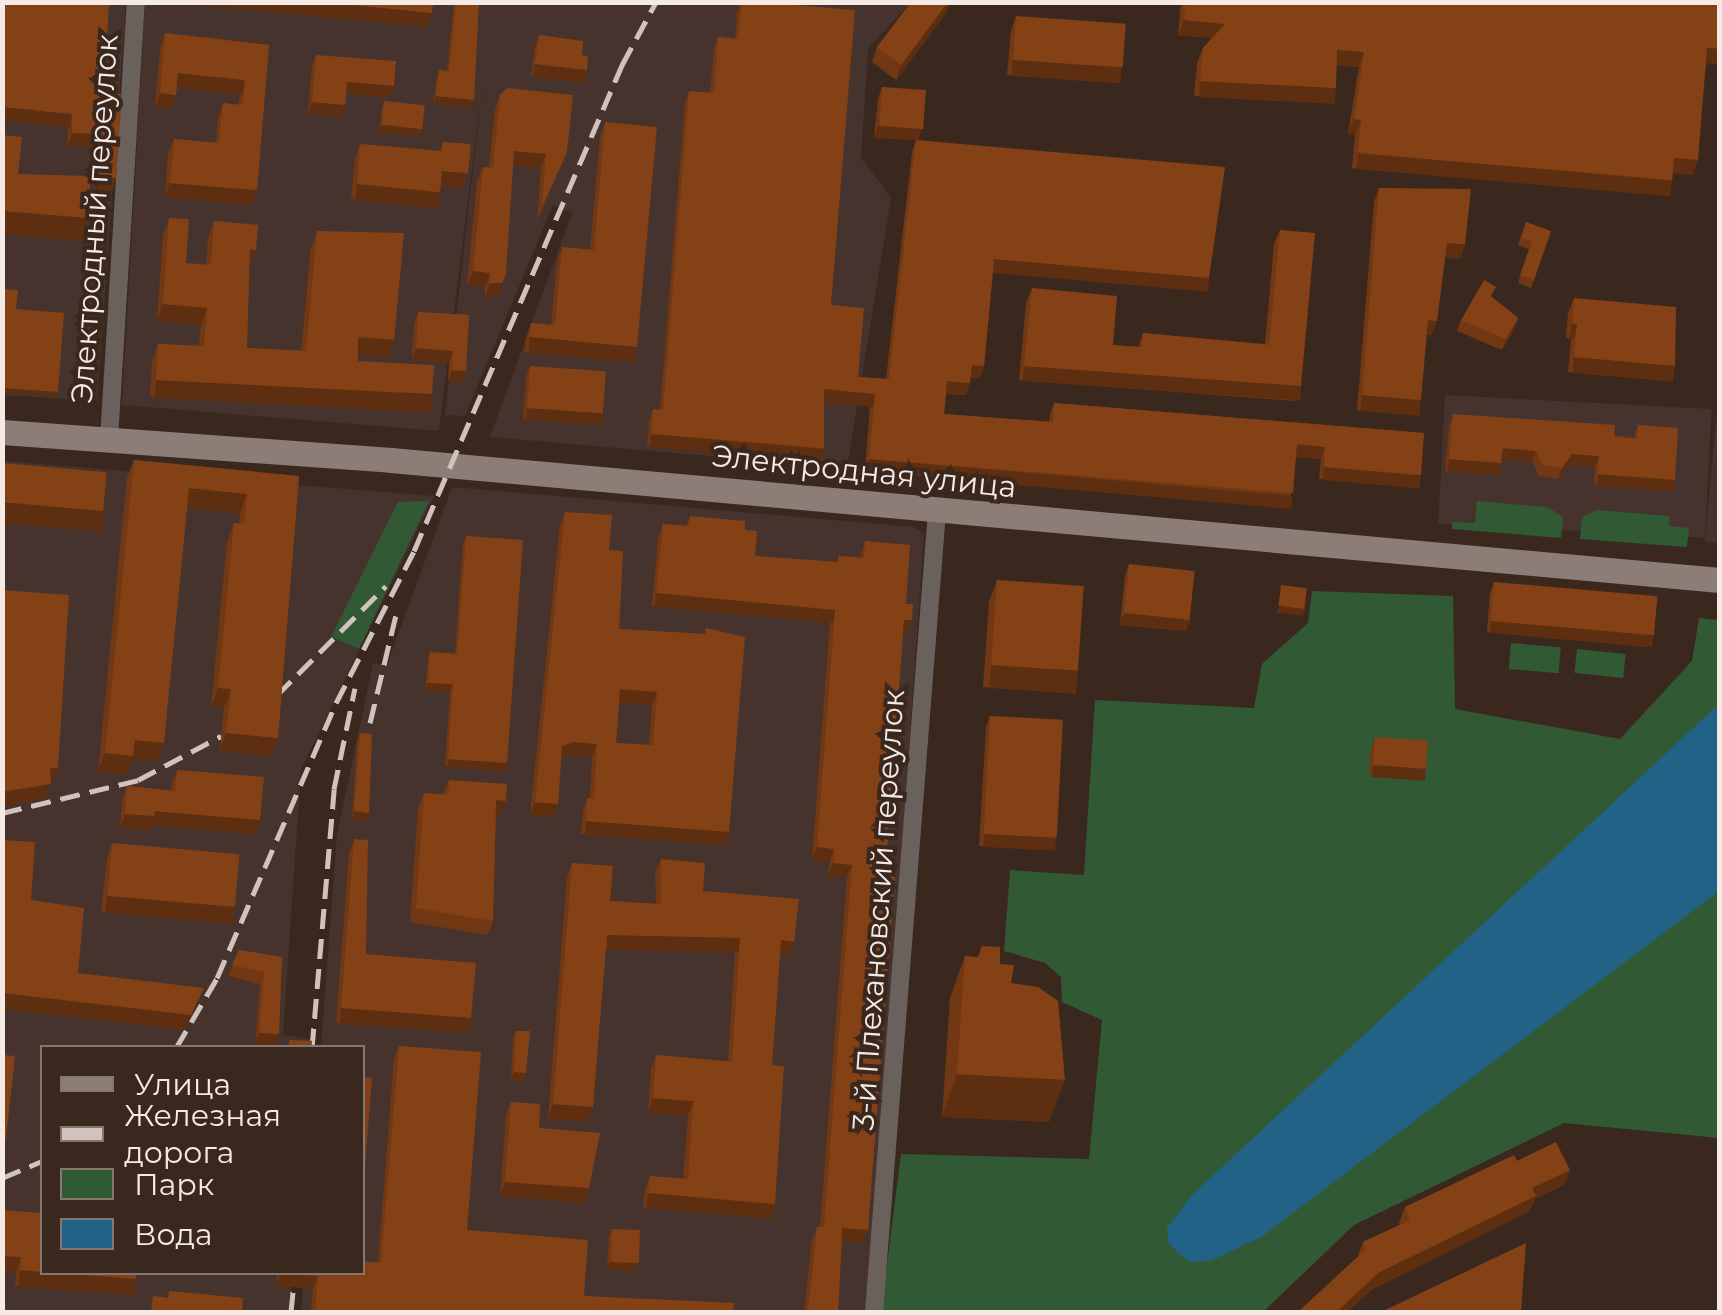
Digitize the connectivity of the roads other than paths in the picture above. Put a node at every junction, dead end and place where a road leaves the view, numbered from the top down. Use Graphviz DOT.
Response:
graph roads {
  1 [pos="136,2"];
  2 [pos="2,432"];
  3 [pos="109,440"];
  4 [pos="937,512"];
  5 [pos="1720,580"];
  6 [pos="874,1312"];
  1 -- 3 [label="street, Электродный переулок"];
  2 -- 3 [label="street, Электродная улица"];
  3 -- 4 [label="street, Электродная улица"];
  4 -- 5 [label="street, Электродная улица"];
  4 -- 6 [label="street, 3-й Плехановский переулок"];
}
